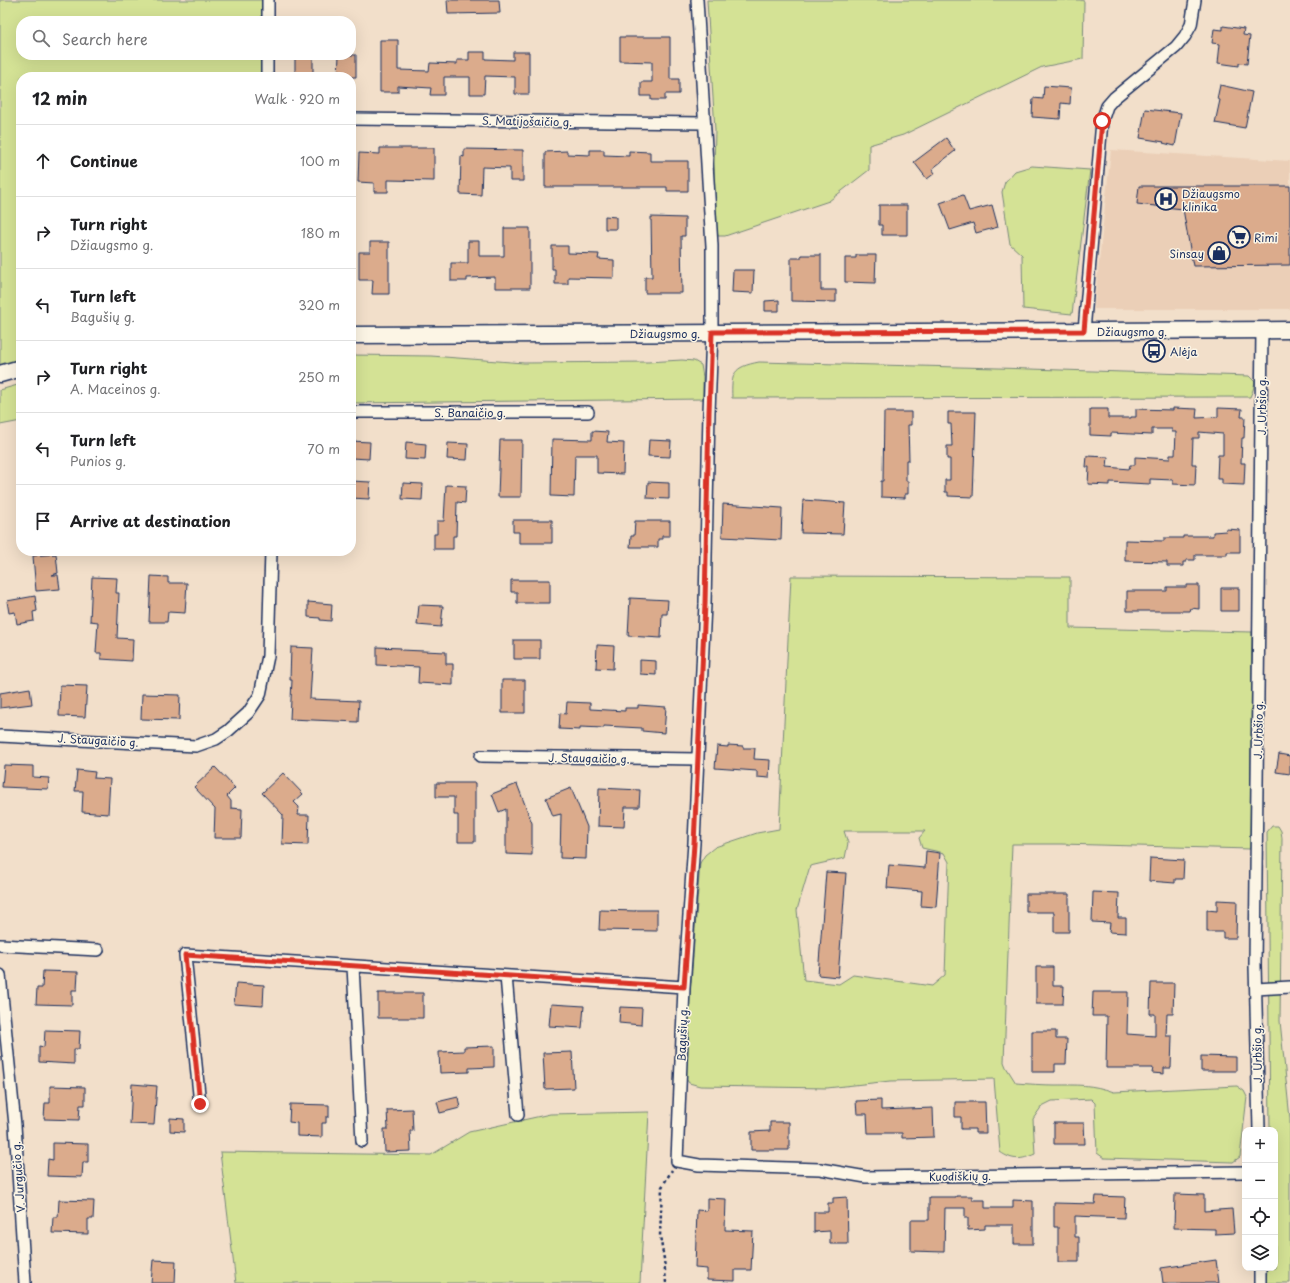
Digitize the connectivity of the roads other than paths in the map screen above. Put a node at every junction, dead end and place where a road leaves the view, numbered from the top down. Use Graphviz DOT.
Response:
graph roads {
  1 [pos="268,0"];
  2 [pos="697,0"];
  3 [pos="1195,0"];
  4 [pos="268,16"];
  5 [pos="267,60"];
  6 [pos="267,72"];
  7 [pos="356,119"];
  8 [pos="704,123"];
  9 [pos="1262,330"];
  10 [pos="1290,330"];
  11 [pos="1084,331"];
  12 [pos="712,332"];
  13 [pos="356,335"];
  14 [pos="16,369"];
  15 [pos="0,374"];
  16 [pos="356,412"];
  17 [pos="588,412"];
  18 [pos="271,556"];
  19 [pos="0,736"];
  20 [pos="481,756"];
  21 [pos="698,759"];
  22 [pos="0,945"];
  23 [pos="98,950"];
  24 [pos="353,966"];
  25 [pos="0,975"];
  26 [pos="506,976"];
  27 [pos="684,987"];
  28 [pos="1290,987"];
  29 [pos="1256,989"];
  30 [pos="200,1104"];
  31 [pos="518,1115"];
  32 [pos="1259,1127"];
  33 [pos="362,1141"];
  34 [pos="677,1161"];
  35 [pos="1242,1172"];
  36 [pos="1260,1271"];
  37 [pos="25,1283"];
  38 [pos="1260,1283"];
  1 -- 4 [label="street"];
  2 -- 8 [label="street, Bagušių g."];
  3 -- 11 [label="street"];
  5 -- 6 [label="street"];
  7 -- 8 [label="street, S. Matijošaičio g."];
  8 -- 12 [label="street, Bagušių g."];
  9 -- 10 [label="street, Džiaugsmo g."];
  9 -- 11 [label="street, Džiaugsmo g."];
  9 -- 29 [label="street, J. Urbšio g."];
  11 -- 12 [label="street, Džiaugsmo g."];
  12 -- 13 [label="street, Džiaugsmo g."];
  12 -- 21 [label="street, Bagušių g."];
  14 -- 15 [label="street"];
  16 -- 17 [label="street, S. Banaičio g."];
  18 -- 19 [label="street, J. Staugaičio g."];
  20 -- 21 [label="street, J. Staugaičio g."];
  21 -- 27 [label="street, Bagušių g."];
  22 -- 23 [label="street"];
  24 -- 26 [label="street"];
  24 -- 30 [label="street"];
  24 -- 33 [label="street"];
  25 -- 37 [label="street, V. Jurgučio g."];
  26 -- 27 [label="street"];
  26 -- 31 [label="street"];
  27 -- 34 [label="street, Bagušių g."];
  28 -- 29 [label="street"];
  29 -- 32 [label="street, J. Urbšio g."];
  34 -- 35 [label="street, Kuodiškių g."];
  36 -- 38 [label="street"];
}
